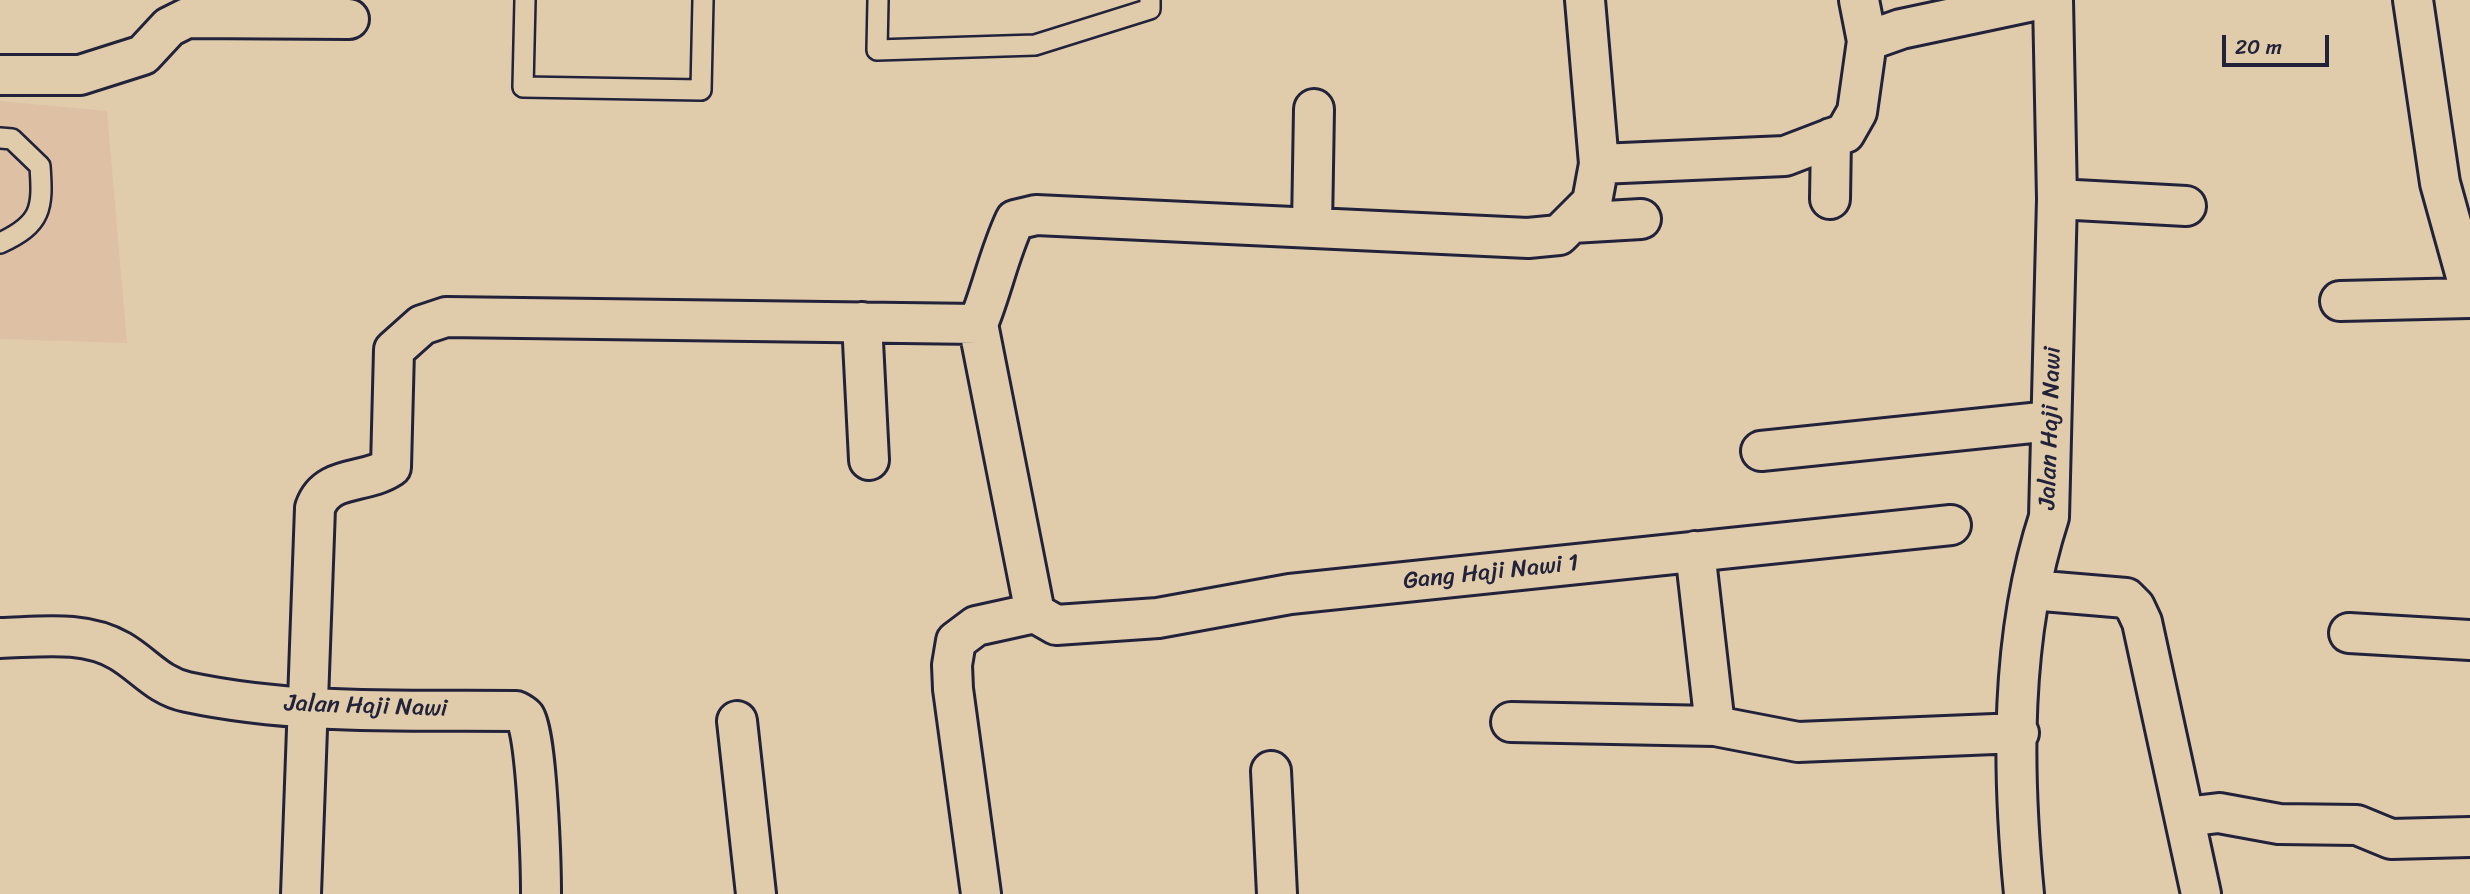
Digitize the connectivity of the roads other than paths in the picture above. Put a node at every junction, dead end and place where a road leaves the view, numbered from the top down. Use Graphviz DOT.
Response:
graph roads {
  1 [pos="525,0"];
  2 [pos="703,0"];
  3 [pos="878,0"];
  4 [pos="1150,0"];
  5 [pos="1585,0"];
  6 [pos="1859,0"];
  7 [pos="2038,0"];
  8 [pos="2053,0"];
  9 [pos="2413,0"];
  10 [pos="349,19"];
  11 [pos="1867,41"];
  12 [pos="0,75"];
  13 [pos="1314,109"];
  14 [pos="0,138"];
  15 [pos="1831,138"];
  16 [pos="1600,164"];
  17 [pos="2057,198"];
  18 [pos="1830,199"];
  19 [pos="2186,206"];
  20 [pos="1642,219"];
  21 [pos="1572,223"];
  22 [pos="1312,227"];
  23 [pos="0,243"];
  24 [pos="2470,291"];
  25 [pos="2470,298"];
  26 [pos="2340,301"];
  27 [pos="862,322"];
  28 [pos="978,324"];
  29 [pos="2051,421"];
  30 [pos="1761,451"];
  31 [pos="869,460"];
  32 [pos="1951,525"];
  33 [pos="1695,551"];
  34 [pos="2031,590"];
  35 [pos="1035,613"];
  36 [pos="2349,633"];
  37 [pos="0,638"];
  38 [pos="2470,640"];
  39 [pos="309,710"];
  40 [pos="737,721"];
  41 [pos="1511,722"];
  42 [pos="1715,726"];
  43 [pos="2019,733"];
  44 [pos="1271,771"];
  45 [pos="2185,817"];
  46 [pos="2470,837"];
  47 [pos="302,894"];
  48 [pos="541,894"];
  49 [pos="756,894"];
  50 [pos="981,894"];
  51 [pos="1277,894"];
  52 [pos="2024,894"];
  53 [pos="2201,894"];
  1 -- 2 [label="lane"];
  3 -- 4 [label="lane"];
  5 -- 16 [label="street"];
  6 -- 11 [label="street"];
  7 -- 11 [label="street"];
  8 -- 17 [label="street, Jalan Haji Nawi"];
  9 -- 24 [label="street"];
  10 -- 12 [label="street"];
  11 -- 15 [label="street"];
  13 -- 22 [label="street"];
  14 -- 23 [label="lane"];
  15 -- 16 [label="street"];
  15 -- 18 [label="street"];
  16 -- 21 [label="street"];
  17 -- 19 [label="street"];
  17 -- 29 [label="street, Jalan Haji Nawi"];
  20 -- 21 [label="street"];
  21 -- 22 [label="street"];
  22 -- 28 [label="street"];
  25 -- 26 [label="street"];
  27 -- 28 [label="street"];
  27 -- 31 [label="street"];
  27 -- 39 [label="street"];
  28 -- 35 [label="street"];
  29 -- 30 [label="street"];
  29 -- 34 [label="street, Jalan Haji Nawi"];
  32 -- 33 [label="street, Gang Haji Nawi 1"];
  33 -- 35 [label="street, Gang Haji Nawi 1"];
  33 -- 42 [label="street"];
  34 -- 43 [label="street, Jalan Haji Nawi"];
  34 -- 45 [label="street"];
  35 -- 50 [label="street"];
  36 -- 38 [label="street"];
  37 -- 39 [label="street, Jalan Haji Nawi"];
  39 -- 47 [label="street"];
  39 -- 48 [label="street, Jalan Haji Nawi"];
  40 -- 49 [label="street"];
  41 -- 42 [label="street"];
  42 -- 43 [label="street"];
  43 -- 52 [label="street, Jalan Haji Nawi"];
  44 -- 51 [label="street"];
  45 -- 46 [label="street"];
  45 -- 53 [label="street"];
}
